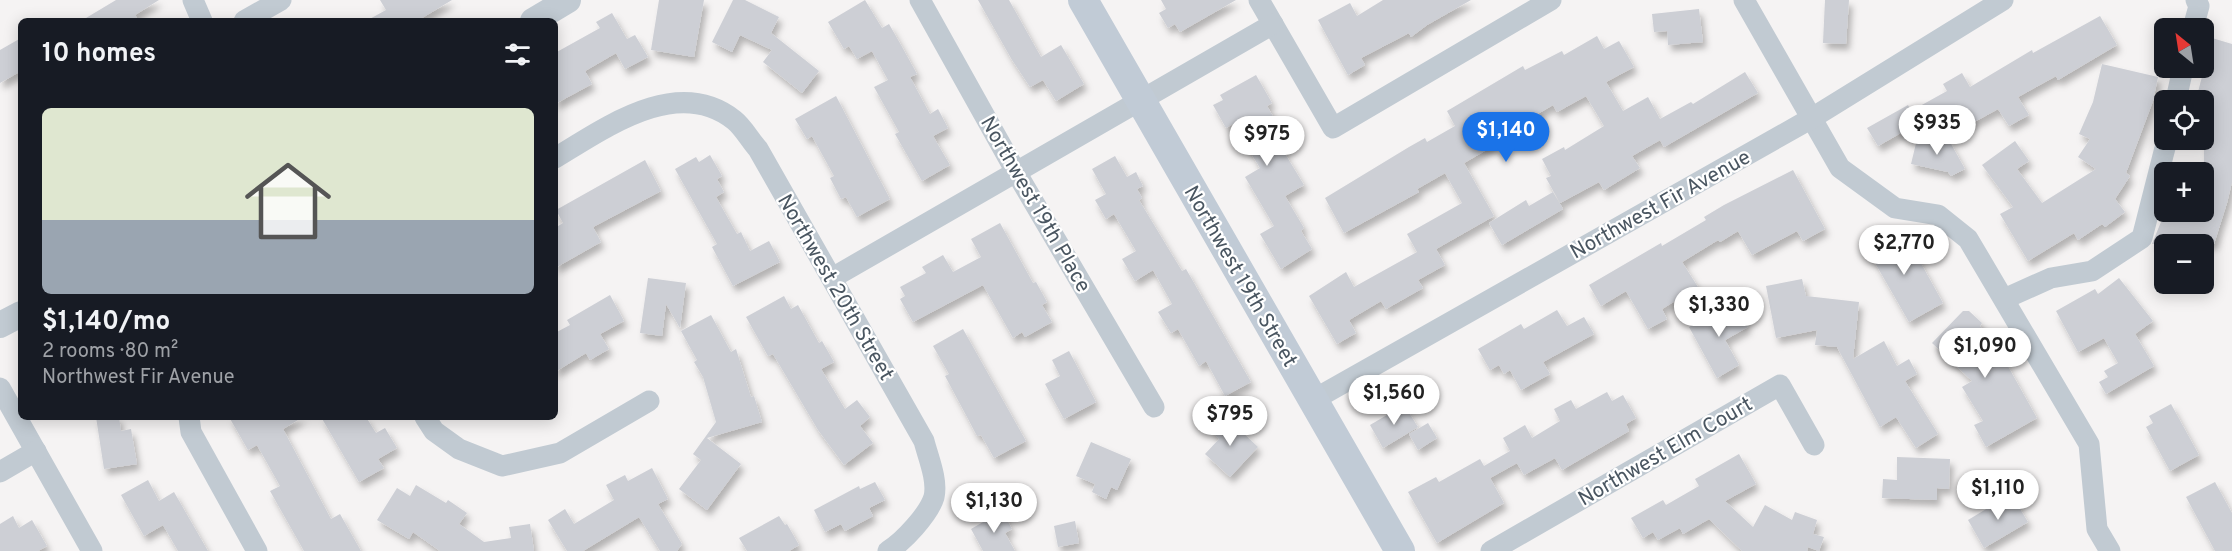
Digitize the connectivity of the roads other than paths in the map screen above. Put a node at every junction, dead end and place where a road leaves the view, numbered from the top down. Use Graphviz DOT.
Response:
graph roads {
  1 [pos="193,0"];
  2 [pos="281,0"];
  3 [pos="568,0"];
  4 [pos="920,0"];
  5 [pos="1083,0"];
  6 [pos="1259,0"];
  7 [pos="1551,0"];
  8 [pos="1744,0"];
  9 [pos="2003,0"];
  10 [pos="2196,0"];
  11 [pos="201,18"];
  12 [pos="249,18"];
  13 [pos="538,18"];
  14 [pos="2196,18"];
  15 [pos="1273,24"];
  16 [pos="1139,100"];
  17 [pos="1812,118"];
  18 [pos="2164,150"];
  19 [pos="558,156"];
  20 [pos="1016,172"];
  21 [pos="832,278"];
  22 [pos="2004,299"];
  23 [pos="18,316"];
  24 [pos="0,325"];
  25 [pos="0,388"];
  26 [pos="1313,400"];
  27 [pos="650,401"];
  28 [pos="1154,407"];
  29 [pos="18,420"];
  30 [pos="18,420"];
  31 [pos="189,420"];
  32 [pos="427,420"];
  33 [pos="1814,445"];
  34 [pos="36,451"];
  35 [pos="0,472"];
  36 [pos="92,551"];
  37 [pos="257,551"];
  38 [pos="888,551"];
  39 [pos="1400,551"];
  40 [pos="1491,551"];
  41 [pos="2110,551"];
  1 -- 11 [label="street"];
  2 -- 12 [label="street"];
  3 -- 13 [label="street"];
  4 -- 20 [label="street, Northwest 19th Place"];
  5 -- 16 [label="main road, Northwest 19th Street"];
  6 -- 15 [label="street"];
  7 -- 15 [label="street"];
  8 -- 17 [label="street"];
  9 -- 17 [label="street, Northwest Fir Avenue"];
  10 -- 14 [label="street"];
  15 -- 16 [label="street"];
  16 -- 20 [label="street"];
  16 -- 26 [label="main road, Northwest 19th Street"];
  17 -- 22 [label="street"];
  17 -- 26 [label="street, Northwest Fir Avenue"];
  18 -- 22 [label="street"];
  19 -- 21 [label="street, Northwest 20th Street"];
  20 -- 21 [label="street"];
  20 -- 28 [label="street, Northwest 19th Place"];
  21 -- 38 [label="street, Northwest 20th Street"];
  22 -- 41 [label="street"];
  23 -- 24 [label="street"];
  25 -- 30 [label="street"];
  26 -- 39 [label="main road, Northwest 19th Street"];
  27 -- 32 [label="street"];
  29 -- 34 [label="street"];
  31 -- 37 [label="street"];
  33 -- 40 [label="street, Northwest Elm Court"];
  34 -- 35 [label="street"];
  34 -- 36 [label="street"];
}
